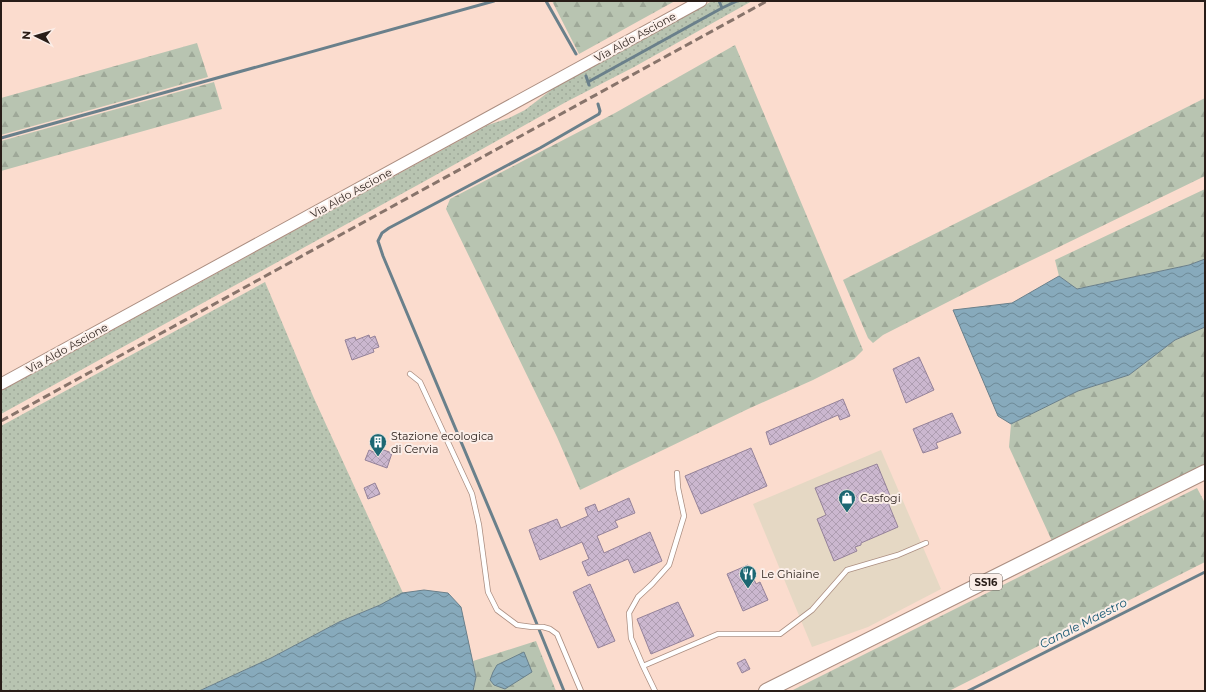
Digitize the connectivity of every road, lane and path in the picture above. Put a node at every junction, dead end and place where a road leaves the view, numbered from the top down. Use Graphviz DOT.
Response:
graph roads {
  1 [pos="701,1"];
  2 [pos="410,374"];
  3 [pos="1,384"];
  4 [pos="1205,472"];
  5 [pos="677,473"];
  6 [pos="926,543"];
  7 [pos="643,666"];
  8 [pos="581,691"];
  9 [pos="655,691"];
  10 [pos="766,691"];
  1 -- 3 [label="street, Via Aldo Ascione"];
  2 -- 8 [label="lane"];
  4 -- 10 [label="main road, SS16"];
  5 -- 7 [label="lane"];
  6 -- 7 [label="lane"];
  7 -- 9 [label="lane"];
}
